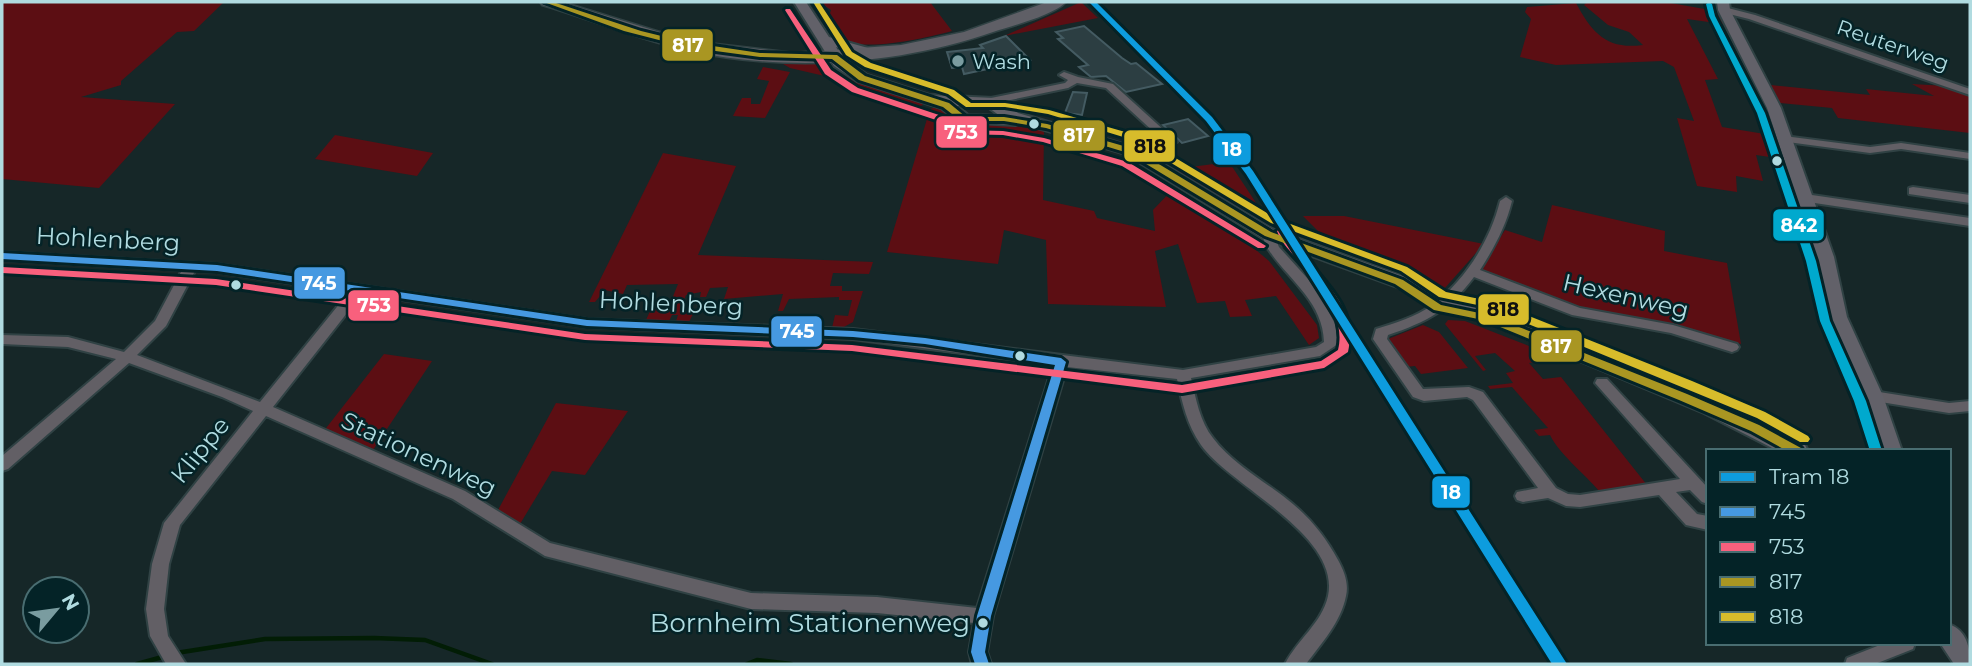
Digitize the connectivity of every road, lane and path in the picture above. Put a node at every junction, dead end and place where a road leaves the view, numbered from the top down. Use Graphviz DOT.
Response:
graph roads {
  1 [pos="547,2"];
  2 [pos="800,2"];
  3 [pos="1059,2"];
  4 [pos="1723,6"];
  5 [pos="822,41"];
  6 [pos="870,53"];
  7 [pos="800,57"];
  8 [pos="834,57"];
  9 [pos="849,70"];
  10 [pos="1970,92"];
  11 [pos="929,99"];
  12 [pos="958,106"];
  13 [pos="996,109"];
  14 [pos="1784,139"];
  15 [pos="1171,142"];
  16 [pos="1970,156"];
  17 [pos="1913,191"];
  18 [pos="1805,198"];
  19 [pos="1970,199"];
  20 [pos="1506,201"];
  21 [pos="1970,222"];
  22 [pos="1268,234"];
  23 [pos="2,256"];
  24 [pos="191,266"];
  25 [pos="1471,271"];
  26 [pos="357,291"];
  27 [pos="1442,303"];
  28 [pos="2,339"];
  29 [pos="1732,347"];
  30 [pos="127,358"];
  31 [pos="1061,362"];
  32 [pos="1183,374"];
  33 [pos="1602,383"];
  34 [pos="1873,396"];
  35 [pos="1970,406"];
  36 [pos="264,411"];
  37 [pos="1793,449"];
  38 [pos="1890,449"];
  39 [pos="2,465"];
  40 [pos="1689,479"];
  41 [pos="1664,490"];
  42 [pos="1550,492"];
  43 [pos="1523,496"];
  44 [pos="1706,496"];
  45 [pos="1706,523"];
  46 [pos="984,616"];
  47 [pos="1951,638"];
  48 [pos="1901,645"];
  49 [pos="172,657"];
  50 [pos="1967,661"];
  51 [pos="982,664"];
  52 [pos="1295,664"];
  53 [pos="1854,664"];
  1 -- 7 [label="main road"];
  2 -- 5 [label="street"];
  3 -- 6 [label="main road"];
  4 -- 10 [label="street, Reuterweg"];
  4 -- 14 [label="street"];
  5 -- 6 [label="street"];
  5 -- 7 [label="street"];
  5 -- 8 [label="street"];
  6 -- 8 [label="main road"];
  6 -- 9 [label="street"];
  7 -- 8 [label="main road"];
  8 -- 9 [label="street"];
  9 -- 11 [label="street"];
  11 -- 12 [label="street"];
  12 -- 13 [label="street"];
  12 -- 13 [label="street"];
  13 -- 15 [label="street"];
  13 -- 22 [label="street"];
  14 -- 16 [label="street"];
  14 -- 18 [label="street"];
  17 -- 19 [label="street"];
  18 -- 21 [label="street"];
  18 -- 34 [label="street"];
  20 -- 25 [label="street"];
  22 -- 27 [label="street"];
  22 -- 32 [label="street, Hohlenberg"];
  23 -- 24 [label="street, Hohlenberg"];
  24 -- 26 [label="street, Hohlenberg"];
  24 -- 30 [label="street"];
  25 -- 27 [label="street"];
  25 -- 29 [label="street, Hexenweg"];
  26 -- 31 [label="street, Hohlenberg"];
  26 -- 36 [label="street, Klippe"];
  27 -- 37 [label="street"];
  27 -- 42 [label="street"];
  28 -- 30 [label="street, Stationenweg"];
  30 -- 36 [label="street, Stationenweg"];
  30 -- 39 [label="street"];
  31 -- 32 [label="street, Hohlenberg"];
  31 -- 46 [label="street"];
  32 -- 52 [label="street"];
  33 -- 40 [label="street"];
  34 -- 35 [label="street"];
  34 -- 38 [label="street"];
  36 -- 46 [label="street, Stationenweg"];
  36 -- 49 [label="street, Klippe"];
  40 -- 41 [label="street"];
  40 -- 44 [label="street"];
  41 -- 42 [label="street"];
  41 -- 45 [label="street"];
  42 -- 43 [label="street"];
  46 -- 51 [label="street"];
  47 -- 50 [label="street"];
  48 -- 53 [label="street"];
}
